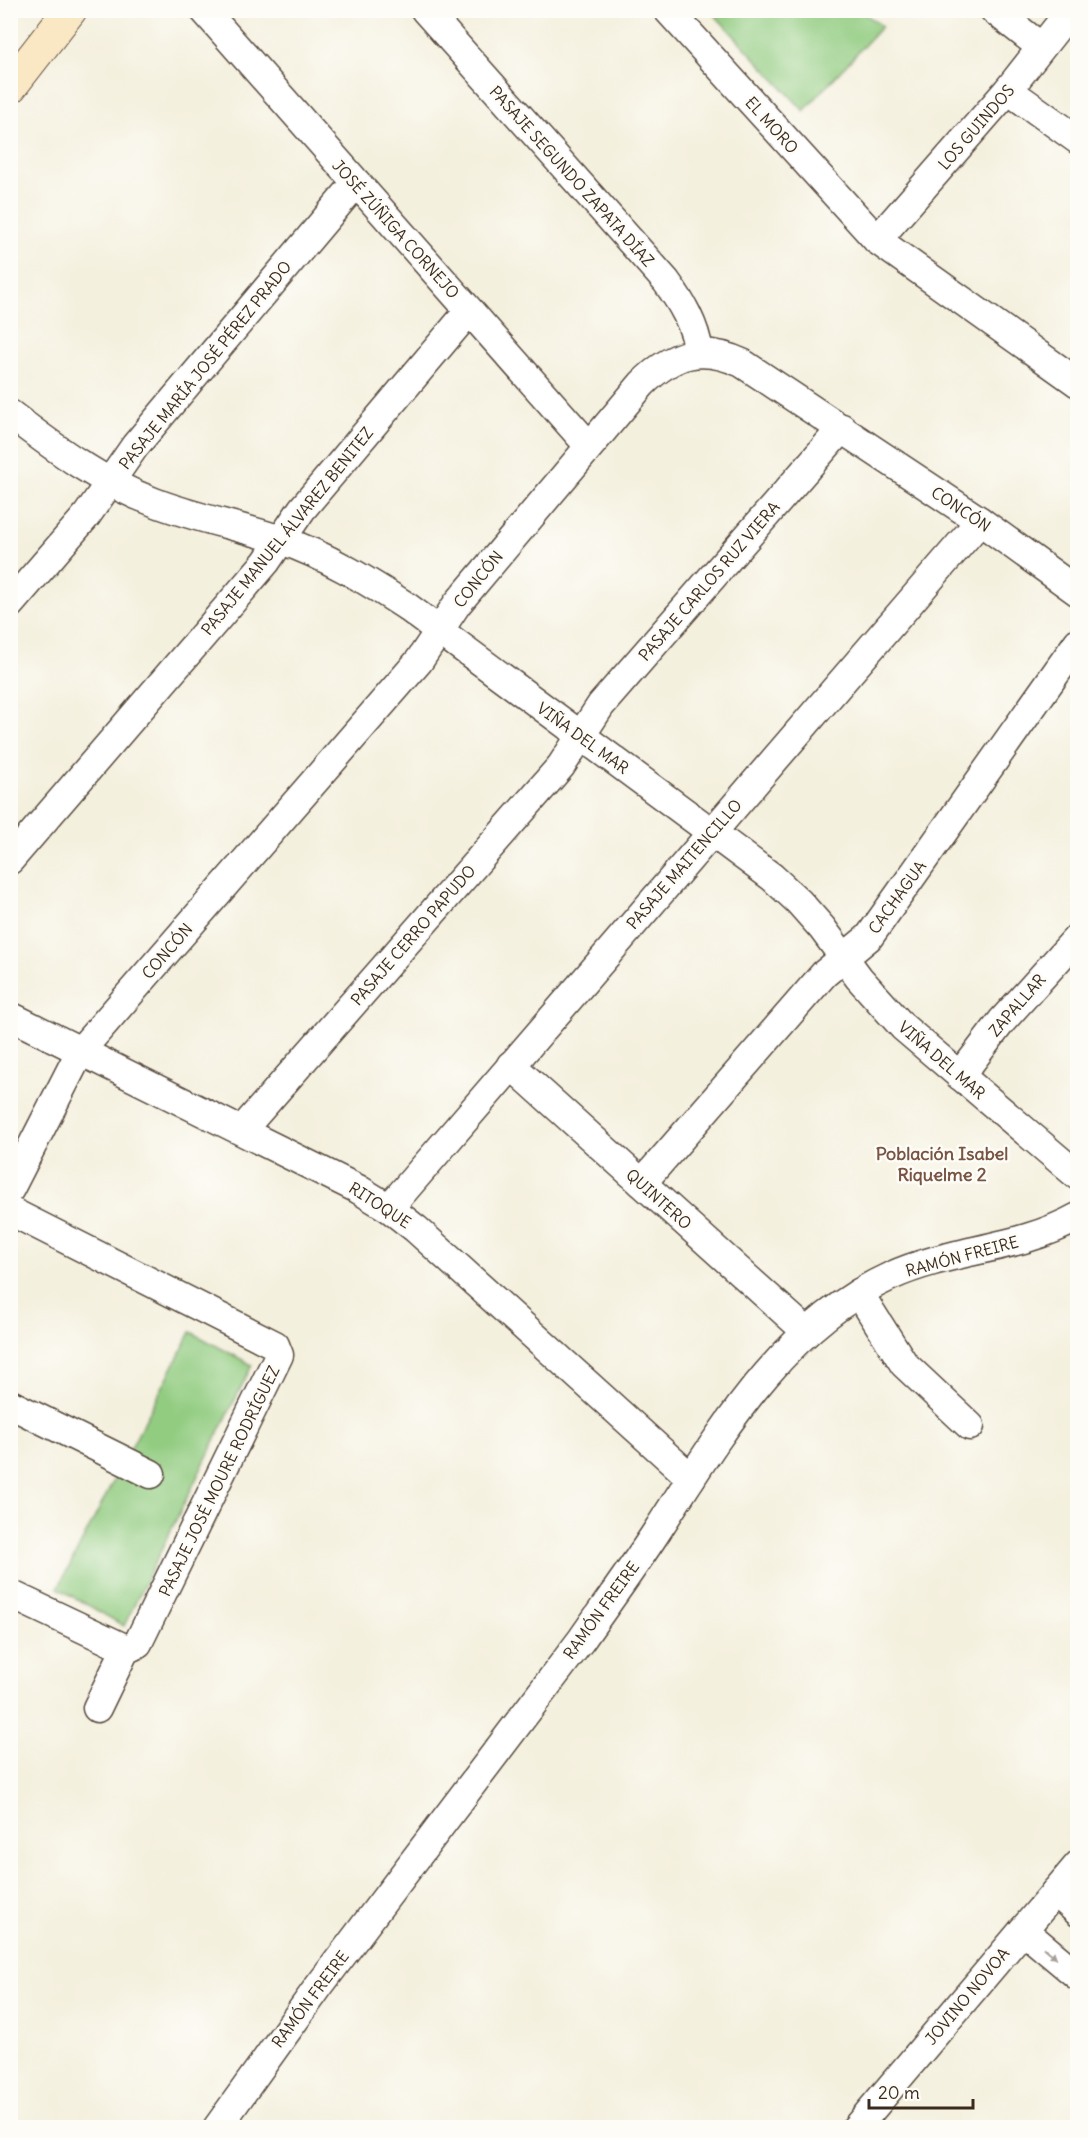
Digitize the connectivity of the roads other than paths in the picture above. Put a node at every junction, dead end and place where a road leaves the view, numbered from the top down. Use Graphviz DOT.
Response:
graph roads {
  1 [pos="70,10"];
  2 [pos="204,10"];
  3 [pos="425,10"];
  4 [pos="668,10"];
  5 [pos="994,10"];
  6 [pos="1071,10"];
  7 [pos="1041,47"];
  8 [pos="10,87"];
  9 [pos="1008,90"];
  10 [pos="1077,140"];
  11 [pos="356,183"];
  12 [pos="877,240"];
  13 [pos="469,311"];
  14 [pos="699,352"];
  15 [pos="1077,383"];
  16 [pos="10,414"];
  17 [pos="842,428"];
  18 [pos="589,447"];
  19 [pos="110,483"];
  20 [pos="980,521"];
  21 [pos="281,540"];
  22 [pos="1077,592"];
  23 [pos="10,604"];
  24 [pos="438,631"];
  25 [pos="1077,642"];
  26 [pos="580,736"];
  27 [pos="712,832"];
  28 [pos="10,860"];
  29 [pos="1077,937"];
  30 [pos="844,957"];
  31 [pos="10,1016"];
  32 [pos="81,1050"];
  33 [pos="511,1065"];
  34 [pos="960,1076"];
  35 [pos="242,1130"];
  36 [pos="1077,1176"];
  37 [pos="642,1183"];
  38 [pos="10,1189"];
  39 [pos="388,1208"];
  40 [pos="10,1211"];
  41 [pos="1077,1218"];
  42 [pos="859,1293"];
  43 [pos="807,1332"];
  44 [pos="10,1404"];
  45 [pos="970,1426"];
  46 [pos="151,1474"];
  47 [pos="691,1478"];
  48 [pos="10,1594"];
  49 [pos="126,1648"];
  50 [pos="97,1708"];
  51 [pos="1077,1864"];
  52 [pos="1055,1892"];
  53 [pos="1077,1912"];
  54 [pos="1023,1930"];
  55 [pos="1077,1976"];
  56 [pos="216,2127"];
  57 [pos="856,2127"];
  1 -- 8 [label="main road"];
  2 -- 11 [label="street, JOSÉ ZÚÑIGA CORNEJO"];
  3 -- 14 [label="street, PASAJE SEGUNDO ZAPATA DÍAZ"];
  4 -- 12 [label="street, EL MORO"];
  5 -- 7 [label="street"];
  6 -- 7 [label="street, LOS GUINDOS"];
  7 -- 9 [label="street, LOS GUINDOS"];
  9 -- 10 [label="street"];
  9 -- 12 [label="street, LOS GUINDOS"];
  11 -- 13 [label="street, JOSÉ ZÚÑIGA CORNEJO"];
  11 -- 19 [label="street, PASAJE MARÍA JOSÉ PÉREZ PRADO"];
  12 -- 15 [label="street, EL MORO"];
  13 -- 18 [label="street, JOSÉ ZÚÑIGA CORNEJO"];
  13 -- 21 [label="street, PASAJE MANUEL ÁLVAREZ BENITEZ"];
  14 -- 17 [label="street, CONCÓN"];
  14 -- 18 [label="street, CONCÓN"];
  16 -- 19 [label="street, VIÑA DEL MAR"];
  17 -- 20 [label="street, CONCÓN"];
  17 -- 26 [label="street, PASAJE CARLOS RUZ VIERA"];
  18 -- 24 [label="street, CONCÓN"];
  19 -- 21 [label="street, VIÑA DEL MAR"];
  19 -- 23 [label="street, PASAJE MARÍA JOSÉ PÉREZ PRADO"];
  20 -- 22 [label="street, CONCÓN"];
  20 -- 27 [label="street, PASAJE MAITENCILLO"];
  21 -- 24 [label="street, VIÑA DEL MAR"];
  21 -- 28 [label="street, PASAJE MANUEL ÁLVAREZ BENITEZ"];
  24 -- 26 [label="street, VIÑA DEL MAR"];
  24 -- 32 [label="street, CONCÓN"];
  25 -- 30 [label="street, CACHAGUA"];
  26 -- 27 [label="street, VIÑA DEL MAR"];
  26 -- 35 [label="street, PASAJE CERRO PAPUDO"];
  27 -- 30 [label="street, VIÑA DEL MAR"];
  27 -- 33 [label="street, PASAJE MAITENCILLO"];
  29 -- 34 [label="street, ZAPALLAR"];
  30 -- 34 [label="street, VIÑA DEL MAR"];
  30 -- 37 [label="street, CACHAGUA"];
  31 -- 32 [label="street, RITOQUE"];
  32 -- 35 [label="street, RITOQUE"];
  32 -- 38 [label="street, CONCÓN"];
  33 -- 37 [label="street, QUINTERO"];
  33 -- 39 [label="street, PASAJE MAITENCILLO"];
  34 -- 36 [label="street, VIÑA DEL MAR"];
  35 -- 39 [label="street, RITOQUE"];
  37 -- 43 [label="street, QUINTERO"];
  39 -- 47 [label="street, RITOQUE"];
  40 -- 49 [label="street, PASAJE JOSÉ MOURE RODRÍGUEZ"];
  41 -- 42 [label="street, RAMÓN FREIRE"];
  42 -- 43 [label="street, RAMÓN FREIRE"];
  42 -- 45 [label="street"];
  43 -- 47 [label="street, RAMÓN FREIRE"];
  44 -- 46 [label="street"];
  47 -- 56 [label="street, RAMÓN FREIRE"];
  48 -- 49 [label="street"];
  49 -- 50 [label="street, PASAJE JOSÉ MOURE RODRÍGUEZ"];
  51 -- 52 [label="street, JOVINO NOVOA"];
  52 -- 53 [label="street"];
  52 -- 54 [label="street, JOVINO NOVOA"];
  54 -- 55 [label="street, one-way"];
  54 -- 57 [label="street, JOVINO NOVOA"];
}
